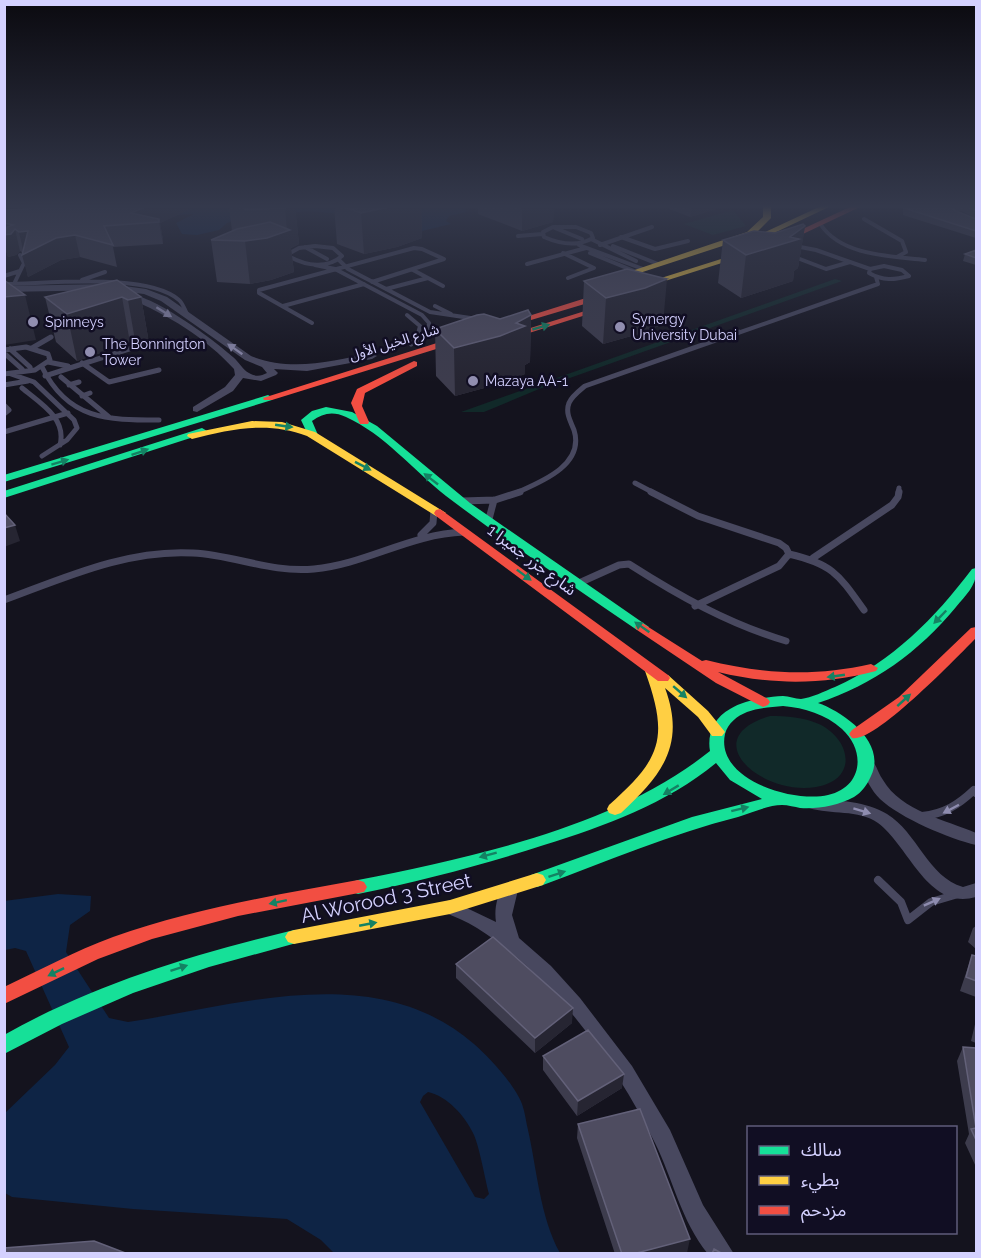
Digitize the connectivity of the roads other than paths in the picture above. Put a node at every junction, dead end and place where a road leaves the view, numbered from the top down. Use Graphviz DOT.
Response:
graph roads {
  1 [pos="23,265"];
  2 [pos="312,265"];
  3 [pos="349,265"];
  4 [pos="428,265"];
  5 [pos="587,265"];
  6 [pos="615,265"];
  7 [pos="649,265"];
  8 [pos="714,265"];
  9 [pos="815,265"];
  10 [pos="841,265"];
  11 [pos="858,265"];
  12 [pos="344,266"];
  13 [pos="335,268"];
  14 [pos="870,269"];
  15 [pos="413,270"];
  16 [pos="20,271"];
  17 [pos="105,272"];
  18 [pos="319,273"];
  19 [pos="4,276"];
  20 [pos="64,277"];
  21 [pos="428,278"];
  22 [pos="568,278"];
  23 [pos="877,280"];
  24 [pos="372,282"];
  25 [pos="71,283"];
  26 [pos="4,284"];
  27 [pos="364,284"];
  28 [pos="15,285"];
  29 [pos="49,285"];
  30 [pos="443,286"];
  31 [pos="589,288"];
  32 [pos="4,289"];
  33 [pos="386,290"];
  34 [pos="4,295"];
  35 [pos="283,306"];
  36 [pos="435,306"];
  37 [pos="407,315"];
  38 [pos="188,316"];
  39 [pos="456,317"];
  40 [pos="312,323"];
  41 [pos="492,327"];
  42 [pos="51,338"];
  43 [pos="414,342"];
  44 [pos="32,348"];
  45 [pos="132,348"];
  46 [pos="6,350"];
  47 [pos="372,356"];
  48 [pos="48,362"];
  49 [pos="82,363"];
  50 [pos="414,364"];
  51 [pos="74,365"];
  52 [pos="265,365"];
  53 [pos="30,367"];
  54 [pos="42,367"];
  55 [pos="22,369"];
  56 [pos="159,370"];
  57 [pos="240,372"];
  58 [pos="6,375"];
  59 [pos="45,376"];
  60 [pos="61,377"];
  61 [pos="31,381"];
  62 [pos="79,382"];
  63 [pos="4,385"];
  64 [pos="69,385"];
  65 [pos="22,388"];
  66 [pos="90,393"];
  67 [pos="82,396"];
  68 [pos="4,405"];
  69 [pos="43,406"];
  70 [pos="36,409"];
  71 [pos="197,409"];
  72 [pos="68,413"];
  73 [pos="4,414"];
  74 [pos="54,417"];
  75 [pos="117,420"];
  76 [pos="159,420"];
  77 [pos="364,422"];
  78 [pos="4,432"];
  79 [pos="313,435"];
  80 [pos="165,444"];
  81 [pos="60,445"];
  82 [pos="42,456"];
  83 [pos="4,467"];
  84 [pos="4,479"];
  85 [pos="635,483"];
  86 [pos="899,488"];
  87 [pos="4,495"];
  88 [pos="494,500"];
  89 [pos="462,501"];
  90 [pos="434,509"];
  91 [pos="489,519"];
  92 [pos="466,532"];
  93 [pos="418,536"];
  94 [pos="789,554"];
  95 [pos="813,558"];
  96 [pos="976,572"];
  97 [pos="579,583"];
  98 [pos="4,600"];
  99 [pos="695,606"];
  100 [pos="864,610"];
  101 [pos="976,631"];
  102 [pos="786,641"];
  103 [pos="684,657"];
  104 [pos="892,661"];
  105 [pos="652,670"];
  106 [pos="763,702"];
  107 [pos="804,704"];
  108 [pos="717,732"];
  109 [pos="857,734"];
  110 [pos="717,754"];
  111 [pos="869,766"];
  112 [pos="975,792"];
  113 [pos="780,800"];
  114 [pos="804,803"];
  115 [pos="922,816"];
  116 [pos="604,818"];
  117 [pos="976,839"];
  118 [pos="878,880"];
  119 [pos="509,890"];
  120 [pos="968,892"];
  121 [pos="450,907"];
  122 [pos="513,945"];
  123 [pos="4,996"];
  124 [pos="4,1046"];
  125 [pos="723,1254"];
  1 -- 16 [label="lane"];
  2 -- 13 [label="lane"];
  2 -- 18 [label="lane"];
  3 -- 12 [label="lane"];
  4 -- 15 [label="lane"];
  5 -- 22 [label="lane"];
  6 -- 7 [label="lane"];
  7 -- 31 [label="street"];
  7 -- 31 [label="street, شارع الخيل الأول"];
  41 -- 8 [label="street, شارع الخيل الأول, one-way"];
  9 -- 10 [label="lane"];
  11 -- 14 [label="lane"];
  12 -- 13 [label="lane"];
  12 -- 24 [label="lane"];
  13 -- 18 [label="lane"];
  13 -- 27 [label="lane"];
  14 -- 23 [label="lane"];
  14 -- 23 [label="lane"];
  15 -- 21 [label="lane"];
  15 -- 24 [label="lane"];
  16 -- 19 [label="lane"];
  16 -- 28 [label="lane"];
  17 -- 25 [label="lane"];
  18 -- 35 [label="lane"];
  20 -- 29 [label="lane"];
  21 -- 30 [label="lane"];
  21 -- 33 [label="lane"];
  23 -- 88 [label="lane"];
  24 -- 33 [label="lane"];
  25 -- 29 [label="lane"];
  25 -- 38 [label="lane"];
  26 -- 28 [label="lane"];
  27 -- 35 [label="lane"];
  27 -- 43 [label="lane"];
  28 -- 29 [label="lane"];
  31 -- 41 [label="street, شارع الخيل الأول"];
  32 -- 38 [label="street"];
  33 -- 39 [label="lane"];
  34 -- 57 [label="street, one-way"];
  35 -- 40 [label="lane"];
  36 -- 39 [label="lane"];
  37 -- 43 [label="lane"];
  52 -- 38 [label="street, one-way"];
  39 -- 41 [label="lane"];
  41 -- 43 [label="street, شارع الخيل الأول"];
  42 -- 44 [label="lane"];
  43 -- 47 [label="street, شارع الخيل الأول"];
  44 -- 46 [label="lane"];
  44 -- 48 [label="lane"];
  45 -- 49 [label="lane"];
  46 -- 53 [label="lane"];
  46 -- 55 [label="lane"];
  47 -- 52 [label="street"];
  47 -- 71 [label="street, شارع الخيل الأول"];
  48 -- 51 [label="lane"];
  48 -- 54 [label="lane"];
  49 -- 51 [label="lane"];
  49 -- 56 [label="lane"];
  50 -- 77 [label="street"];
  50 -- 80 [label="street"];
  84 -- 50 [label="street, شارع الخيل الأول, one-way"];
  51 -- 59 [label="lane"];
  52 -- 57 [label="street"];
  54 -- 58 [label="lane"];
  54 -- 59 [label="lane"];
  57 -- 71 [label="street"];
  58 -- 61 [label="lane"];
  59 -- 75 [label="lane"];
  60 -- 64 [label="lane"];
  61 -- 63 [label="lane"];
  61 -- 72 [label="lane"];
  62 -- 64 [label="lane"];
  64 -- 67 [label="lane"];
  65 -- 69 [label="lane"];
  66 -- 67 [label="lane"];
  67 -- 75 [label="lane"];
  68 -- 73 [label="lane"];
  69 -- 70 [label="lane"];
  69 -- 74 [label="lane"];
  71 -- 76 [label="street, شارع الخيل الأول"];
  72 -- 74 [label="lane"];
  72 -- 81 [label="lane"];
  74 -- 78 [label="lane"];
  74 -- 81 [label="lane"];
  75 -- 76 [label="lane"];
  76 -- 82 [label="street, شارع الخيل الأول"];
  77 -- 79 [label="street, شارع جزر جميرا 1"];
  89 -- 77 [label="street, شارع جزر جميرا 1, one-way"];
  80 -- 79 [label="street, شارع جزر جميرا 1, one-way"];
  79 -- 90 [label="street, شارع جزر جميرا 1, one-way"];
  87 -- 80 [label="street, one-way"];
  81 -- 82 [label="lane"];
  82 -- 83 [label="street, شارع الخيل الأول"];
  85 -- 94 [label="lane"];
  86 -- 95 [label="lane"];
  88 -- 89 [label="lane"];
  88 -- 91 [label="lane"];
  89 -- 91 [label="street, شارع جزر جميرا 1"];
  90 -- 92 [label="street, شارع جزر جميرا 1"];
  90 -- 93 [label="lane"];
  91 -- 97 [label="street, شارع جزر جميرا 1"];
  92 -- 93 [label="lane"];
  92 -- 105 [label="street, شارع جزر جميرا 1, one-way"];
  93 -- 98 [label="lane"];
  94 -- 95 [label="lane"];
  94 -- 99 [label="lane"];
  95 -- 100 [label="lane"];
  96 -- 104 [label="street, one-way"];
  97 -- 99 [label="lane"];
  103 -- 97 [label="street, شارع جزر جميرا 1, one-way"];
  99 -- 102 [label="lane"];
  109 -- 101 [label="street, one-way"];
  104 -- 103 [label="street, one-way"];
  103 -- 106 [label="street, شارع جزر جميرا 1"];
  104 -- 107 [label="street"];
  105 -- 108 [label="street, شارع جزر جميرا 1, one-way"];
  105 -- 116 [label="street"];
  106 -- 107 [label="street"];
  106 -- 108 [label="street"];
  107 -- 109 [label="street"];
  108 -- 110 [label="street"];
  109 -- 111 [label="street"];
  110 -- 113 [label="street"];
  110 -- 116 [label="street, Al Worood 3 Street, one-way"];
  111 -- 114 [label="street"];
  111 -- 115 [label="street"];
  112 -- 115 [label="lane, one-way"];
  113 -- 114 [label="street"];
  119 -- 113 [label="street, Al Worood 3 Street, one-way"];
  114 -- 120 [label="street, one-way"];
  115 -- 117 [label="street"];
  116 -- 123 [label="street, Al Worood 3 Street, one-way"];
  118 -- 120 [label="lane, one-way"];
  119 -- 121 [label="street, Al Worood 3 Street"];
  119 -- 122 [label="street"];
  121 -- 122 [label="street"];
  124 -- 121 [label="street, Al Worood 3 Street, one-way"];
  122 -- 125 [label="street"];
}
